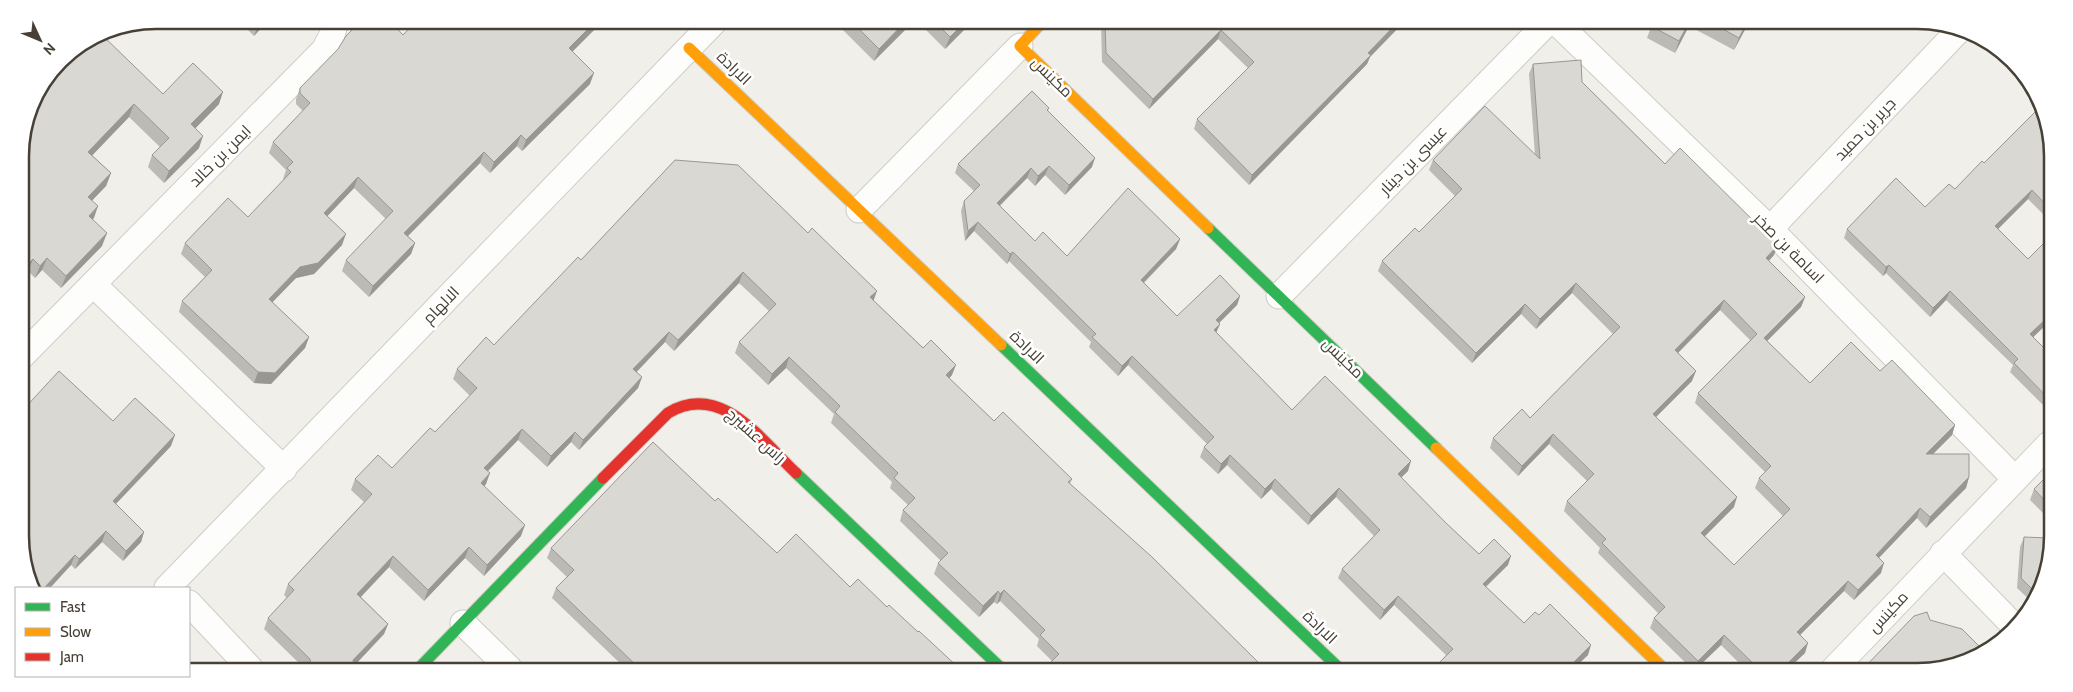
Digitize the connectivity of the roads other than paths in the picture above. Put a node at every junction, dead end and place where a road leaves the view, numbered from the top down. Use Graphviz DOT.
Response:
graph roads {
  1 [pos="334,29"];
  2 [pos="708,29"];
  3 [pos="1036,29"];
  4 [pos="1541,29"];
  5 [pos="1563,29"];
  6 [pos="1955,34"];
  7 [pos="1020,46"];
  8 [pos="689,48"];
  9 [pos="859,210"];
  10 [pos="1770,229"];
  11 [pos="93,284"];
  12 [pos="1279,296"];
  13 [pos="29,349"];
  14 [pos="2044,449"];
  15 [pos="284,469"];
  16 [pos="2016,479"];
  17 [pos="1943,553"];
  18 [pos="171,587"];
  19 [pos="190,604"];
  20 [pos="463,623"];
  21 [pos="2010,623"];
  22 [pos="245,663"];
  23 [pos="424,663"];
  24 [pos="504,663"];
  25 [pos="995,663"];
  26 [pos="1334,663"];
  27 [pos="1658,663"];
  28 [pos="1840,663"];
  1 -- 11 [label="street, ايمن بن خالد"];
  2 -- 8 [label="street, الالهام"];
  3 -- 7 [label="street, مكينس"];
  4 -- 12 [label="street, عيسى بن دينار"];
  5 -- 10 [label="street, اسامة بن صخر"];
  6 -- 10 [label="street, جرير بن حميد"];
  7 -- 9 [label="street, مكينس"];
  7 -- 12 [label="street, مكينس"];
  8 -- 9 [label="street, الارادة"];
  8 -- 15 [label="street, الالهام"];
  9 -- 26 [label="street, الارادة"];
  10 -- 16 [label="street, اسامة بن صخر"];
  11 -- 13 [label="street, ايمن بن خالد"];
  11 -- 15 [label="street"];
  12 -- 27 [label="street, مكينس"];
  14 -- 16 [label="street, مكينس"];
  15 -- 18 [label="street, الالهام"];
  16 -- 17 [label="street, مكينس"];
  17 -- 21 [label="street"];
  17 -- 28 [label="street, مكينس"];
  19 -- 22 [label="street"];
  20 -- 23 [label="street, راس عشيرج"];
  20 -- 24 [label="street"];
  20 -- 25 [label="street, راس عشيرج"];
}
